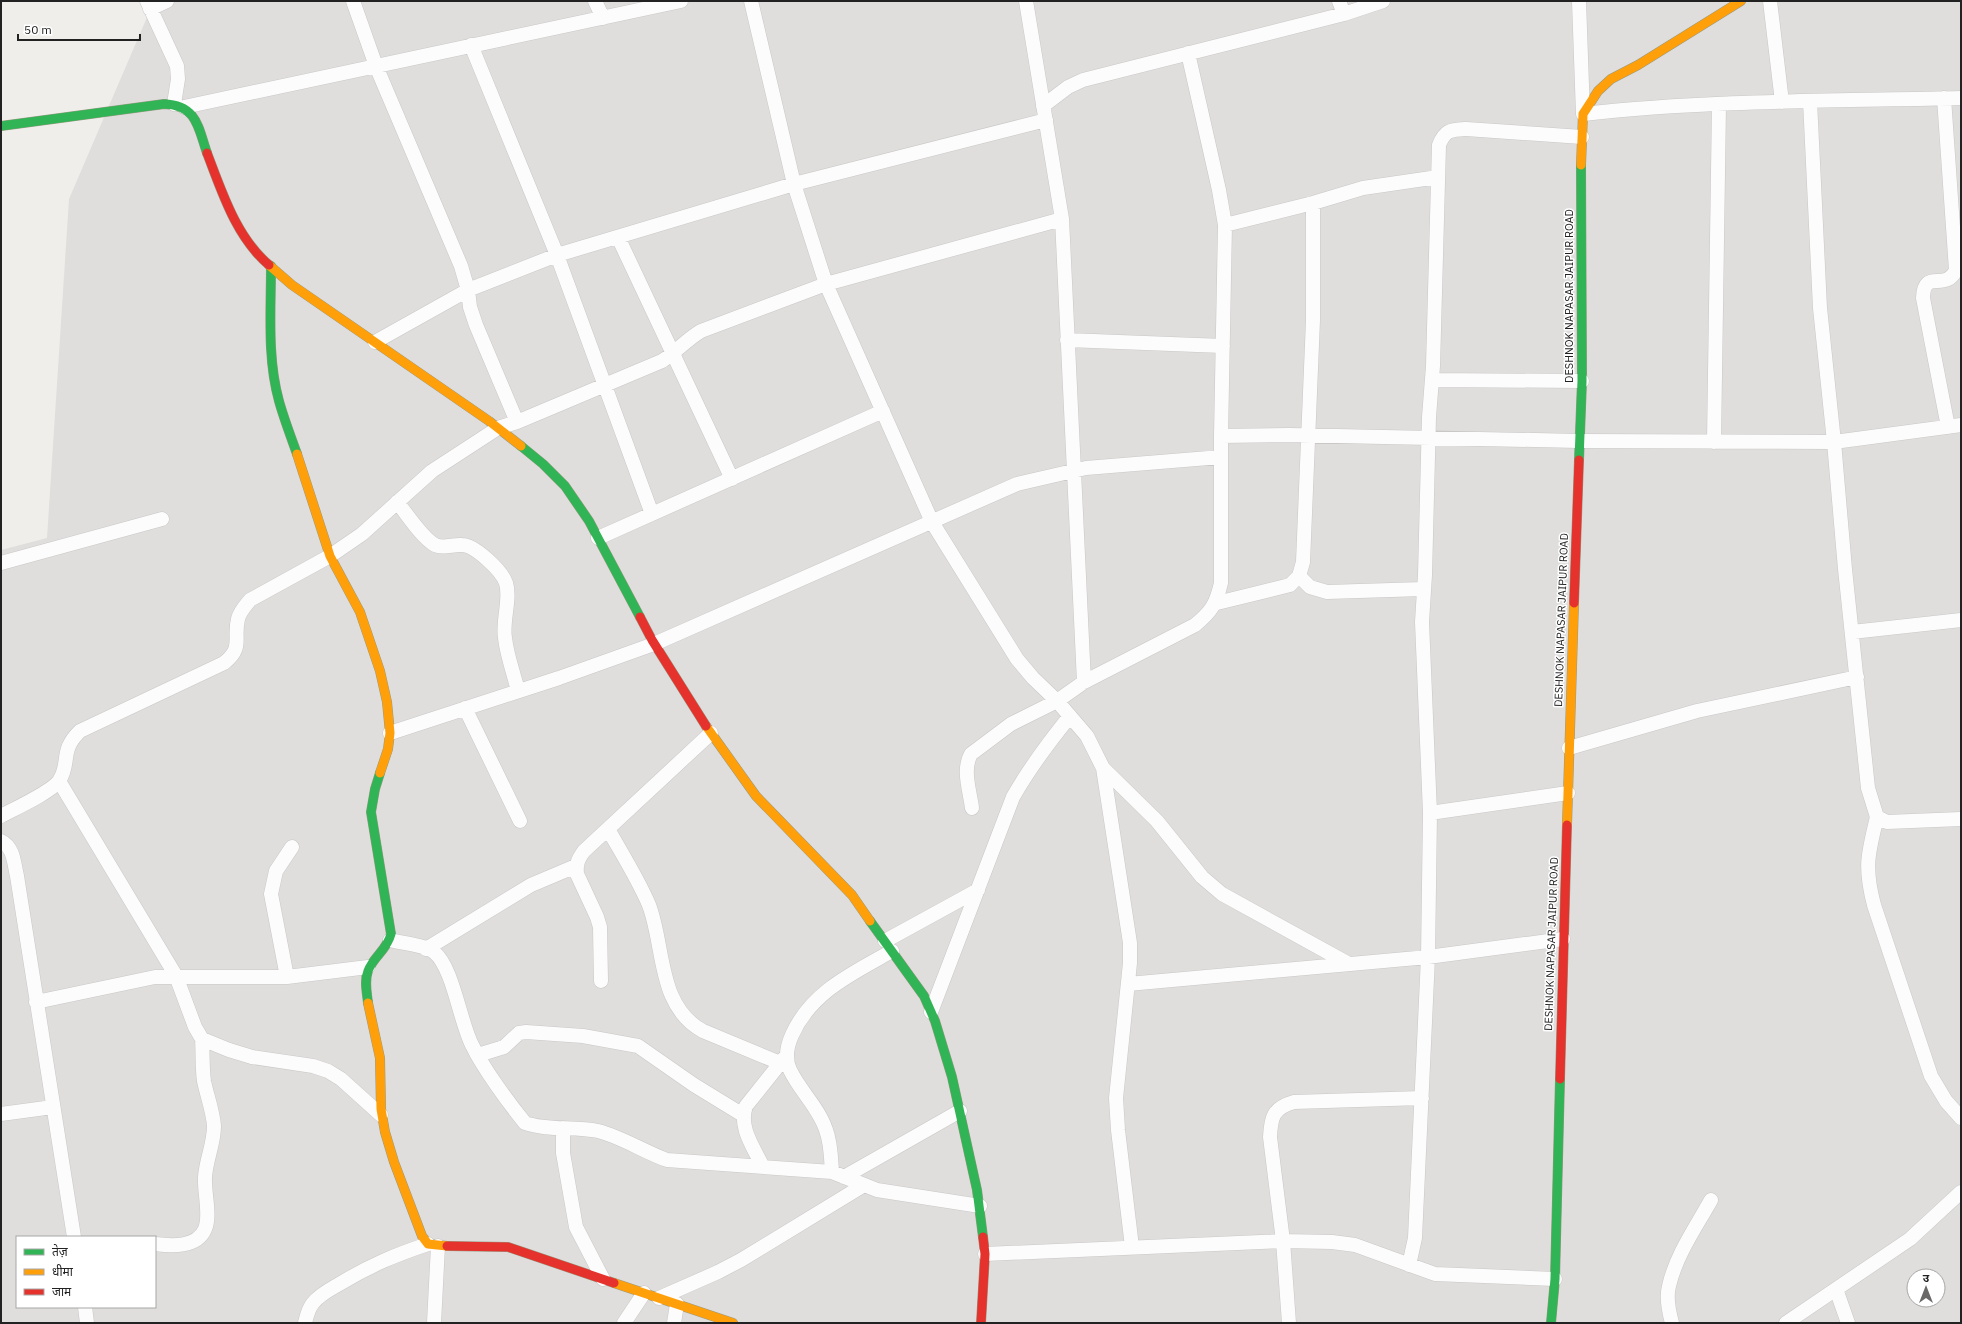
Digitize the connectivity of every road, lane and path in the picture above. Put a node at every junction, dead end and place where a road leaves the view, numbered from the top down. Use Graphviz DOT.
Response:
graph roads {
  1 [pos="167,1"];
  2 [pos="353,1"];
  3 [pos="596,1"];
  4 [pos="681,1"];
  5 [pos="751,1"];
  6 [pos="1026,1"];
  7 [pos="1383,1"];
  8 [pos="1578,1"];
  9 [pos="1741,1"];
  10 [pos="1770,1"];
  11 [pos="149,5"];
  12 [pos="1341,8"];
  13 [pos="603,18"];
  14 [pos="471,45"];
  15 [pos="1188,53"];
  16 [pos="376,66"];
  17 [pos="1944,98"];
  18 [pos="1961,98"];
  19 [pos="1810,101"];
  20 [pos="1782,102"];
  21 [pos="1719,105"];
  22 [pos="179,106"];
  23 [pos="1043,106"];
  24 [pos="1583,114"];
  25 [pos="1046,120"];
  26 [pos="1,126"];
  27 [pos="1582,137"];
  28 [pos="1438,177"];
  29 [pos="794,184"];
  30 [pos="1313,203"];
  31 [pos="1062,219"];
  32 [pos="1225,225"];
  33 [pos="618,237"];
  34 [pos="557,255"];
  35 [pos="271,266"];
  36 [pos="826,284"];
  37 [pos="468,290"];
  38 [pos="1067,340"];
  39 [pos="375,342"];
  40 [pos="1223,346"];
  41 [pos="674,353"];
  42 [pos="1432,380"];
  43 [pos="1582,381"];
  44 [pos="605,385"];
  45 [pos="883,411"];
  46 [pos="517,422"];
  47 [pos="1954,426"];
  48 [pos="498,428"];
  49 [pos="1221,436"];
  50 [pos="1309,436"];
  51 [pos="1429,438"];
  52 [pos="1579,441"];
  53 [pos="1714,442"];
  54 [pos="1834,442"];
  55 [pos="1221,457"];
  56 [pos="1073,470"];
  57 [pos="732,479"];
  58 [pos="397,502"];
  59 [pos="652,514"];
  60 [pos="162,520"];
  61 [pos="932,522"];
  62 [pos="598,538"];
  63 [pos="330,556"];
  64 [pos="1,563"];
  65 [pos="1299,576"];
  66 [pos="1424,589"];
  67 [pos="1216,603"];
  68 [pos="1961,620"];
  69 [pos="1852,632"];
  70 [pos="654,644"];
  71 [pos="1857,677"];
  72 [pos="1084,682"];
  73 [pos="518,691"];
  74 [pos="1057,701"];
  75 [pos="466,708"];
  76 [pos="1070,716"];
  77 [pos="390,733"];
  78 [pos="711,733"];
  79 [pos="1569,748"];
  80 [pos="1103,768"];
  81 [pos="59,781"];
  82 [pos="1568,793"];
  83 [pos="972,808"];
  84 [pos="1430,813"];
  85 [pos="1,816"];
  86 [pos="1877,817"];
  87 [pos="1961,819"];
  88 [pos="520,821"];
  89 [pos="608,829"];
  90 [pos="3,840"];
  91 [pos="292,847"];
  92 [pos="576,866"];
  93 [pos="978,890"];
  94 [pos="1562,939"];
  95 [pos="390,940"];
  96 [pos="888,946"];
  97 [pos="426,948"];
  98 [pos="1428,957"];
  99 [pos="1349,964"];
  100 [pos="368,967"];
  101 [pos="176,976"];
  102 [pos="287,977"];
  103 [pos="601,980"];
  104 [pos="1128,984"];
  105 [pos="36,1002"];
  106 [pos="931,1012"];
  107 [pos="202,1038"];
  108 [pos="478,1055"];
  109 [pos="783,1060"];
  110 [pos="1422,1098"];
  111 [pos="53,1106"];
  112 [pos="960,1111"];
  113 [pos="1,1114"];
  114 [pos="382,1115"];
  115 [pos="743,1116"];
  116 [pos="1961,1118"];
  117 [pos="563,1128"];
  118 [pos="763,1167"];
  119 [pos="838,1174"];
  120 [pos="864,1185"];
  121 [pos="1961,1192"];
  122 [pos="1711,1200"];
  123 [pos="980,1206"];
  124 [pos="74,1236"];
  125 [pos="1283,1241"];
  126 [pos="156,1244"];
  127 [pos="433,1245"];
  128 [pos="1132,1247"];
  129 [pos="984,1254"];
  130 [pos="1409,1265"];
  131 [pos="603,1279"];
  132 [pos="1555,1279"];
  133 [pos="1836,1289"];
  134 [pos="644,1293"];
  135 [pos="659,1298"];
  136 [pos="676,1304"];
  137 [pos="84,1308"];
  138 [pos="87,1323"];
  139 [pos="305,1323"];
  140 [pos="434,1323"];
  141 [pos="624,1323"];
  142 [pos="674,1323"];
  143 [pos="733,1323"];
  144 [pos="981,1323"];
  145 [pos="1289,1323"];
  146 [pos="1551,1323"];
  147 [pos="1672,1323"];
  148 [pos="1786,1323"];
  149 [pos="1848,1323"];
  1 -- 11 [label="street"];
  2 -- 16 [label="street"];
  3 -- 13 [label="street"];
  4 -- 13 [label="street"];
  5 -- 29 [label="street"];
  6 -- 23 [label="street"];
  7 -- 12 [label="street"];
  8 -- 24 [label="street"];
  9 -- 24 [label="street"];
  10 -- 20 [label="street"];
  11 -- 22 [label="street"];
  12 -- 15 [label="street"];
  13 -- 14 [label="street"];
  14 -- 16 [label="street"];
  14 -- 34 [label="street"];
  15 -- 23 [label="street"];
  15 -- 32 [label="street"];
  16 -- 22 [label="street"];
  16 -- 37 [label="street"];
  17 -- 18 [label="street"];
  17 -- 19 [label="street"];
  17 -- 47 [label="street"];
  19 -- 20 [label="street"];
  19 -- 54 [label="street"];
  20 -- 21 [label="street"];
  21 -- 24 [label="street"];
  21 -- 53 [label="street"];
  22 -- 26 [label="street"];
  22 -- 35 [label="street"];
  23 -- 25 [label="street"];
  24 -- 27 [label="street, DESHNOK NAPASAR JAIPUR ROAD"];
  25 -- 29 [label="street"];
  25 -- 31 [label="street"];
  27 -- 28 [label="street"];
  27 -- 43 [label="street, DESHNOK NAPASAR JAIPUR ROAD"];
  28 -- 30 [label="street"];
  28 -- 42 [label="street"];
  29 -- 33 [label="street"];
  29 -- 36 [label="street"];
  30 -- 32 [label="street"];
  30 -- 50 [label="street"];
  31 -- 36 [label="street"];
  31 -- 38 [label="street"];
  32 -- 40 [label="street"];
  33 -- 34 [label="street"];
  33 -- 41 [label="street"];
  34 -- 37 [label="street"];
  34 -- 44 [label="street"];
  35 -- 39 [label="street"];
  35 -- 63 [label="street"];
  36 -- 41 [label="street"];
  36 -- 45 [label="street"];
  37 -- 39 [label="street"];
  37 -- 46 [label="street"];
  38 -- 40 [label="street"];
  38 -- 56 [label="street"];
  39 -- 48 [label="street"];
  40 -- 49 [label="street"];
  41 -- 44 [label="street"];
  41 -- 57 [label="street"];
  42 -- 43 [label="street"];
  42 -- 51 [label="street"];
  43 -- 52 [label="street, DESHNOK NAPASAR JAIPUR ROAD"];
  44 -- 46 [label="street"];
  44 -- 59 [label="street"];
  45 -- 57 [label="street"];
  45 -- 61 [label="street"];
  46 -- 48 [label="street"];
  47 -- 54 [label="street"];
  48 -- 58 [label="street"];
  48 -- 62 [label="street"];
  49 -- 50 [label="street"];
  49 -- 55 [label="street"];
  50 -- 51 [label="street"];
  50 -- 65 [label="street"];
  51 -- 52 [label="street"];
  51 -- 66 [label="street"];
  52 -- 53 [label="street"];
  52 -- 79 [label="street, DESHNOK NAPASAR JAIPUR ROAD"];
  53 -- 54 [label="street"];
  54 -- 69 [label="street"];
  55 -- 56 [label="street"];
  55 -- 67 [label="street"];
  56 -- 61 [label="street"];
  56 -- 72 [label="street"];
  57 -- 59 [label="street"];
  58 -- 63 [label="street"];
  58 -- 73 [label="street"];
  59 -- 62 [label="street"];
  60 -- 64 [label="street"];
  61 -- 70 [label="street"];
  61 -- 74 [label="street"];
  62 -- 70 [label="street"];
  63 -- 77 [label="street"];
  63 -- 81 [label="street"];
  65 -- 66 [label="street"];
  65 -- 67 [label="street"];
  66 -- 84 [label="street"];
  67 -- 72 [label="street"];
  68 -- 69 [label="street"];
  69 -- 71 [label="street"];
  70 -- 73 [label="street"];
  70 -- 78 [label="street"];
  71 -- 79 [label="street"];
  71 -- 86 [label="street"];
  72 -- 74 [label="street"];
  73 -- 75 [label="street"];
  74 -- 76 [label="street"];
  74 -- 83 [label="street"];
  75 -- 77 [label="street"];
  75 -- 88 [label="street"];
  76 -- 80 [label="street"];
  76 -- 93 [label="street"];
  77 -- 95 [label="street"];
  78 -- 89 [label="street"];
  78 -- 96 [label="street"];
  79 -- 82 [label="street, DESHNOK NAPASAR JAIPUR ROAD"];
  80 -- 99 [label="street"];
  80 -- 104 [label="street"];
  81 -- 85 [label="street"];
  81 -- 101 [label="street"];
  82 -- 84 [label="street"];
  82 -- 94 [label="street, DESHNOK NAPASAR JAIPUR ROAD"];
  84 -- 98 [label="street"];
  86 -- 87 [label="street"];
  86 -- 116 [label="street"];
  89 -- 92 [label="street"];
  89 -- 109 [label="street"];
  90 -- 105 [label="street"];
  91 -- 102 [label="street"];
  92 -- 97 [label="street"];
  92 -- 103 [label="street"];
  93 -- 96 [label="street"];
  93 -- 106 [label="street"];
  94 -- 98 [label="street"];
  94 -- 132 [label="street, DESHNOK NAPASAR JAIPUR ROAD"];
  95 -- 97 [label="street"];
  95 -- 100 [label="street"];
  96 -- 106 [label="street"];
  96 -- 109 [label="street"];
  97 -- 108 [label="street"];
  98 -- 99 [label="street"];
  98 -- 110 [label="street"];
  99 -- 104 [label="street"];
  100 -- 102 [label="street"];
  100 -- 114 [label="street"];
  101 -- 102 [label="street"];
  101 -- 105 [label="street"];
  101 -- 107 [label="street"];
  104 -- 128 [label="street"];
  105 -- 111 [label="street"];
  106 -- 112 [label="street"];
  107 -- 114 [label="street"];
  107 -- 126 [label="street"];
  108 -- 115 [label="street"];
  108 -- 117 [label="street"];
  109 -- 115 [label="street"];
  109 -- 119 [label="street"];
  110 -- 125 [label="street"];
  110 -- 130 [label="street"];
  111 -- 113 [label="street"];
  111 -- 124 [label="street"];
  112 -- 119 [label="street"];
  112 -- 123 [label="street"];
  114 -- 127 [label="street"];
  115 -- 118 [label="street"];
  117 -- 118 [label="street"];
  117 -- 131 [label="street"];
  118 -- 119 [label="street"];
  119 -- 120 [label="street"];
  120 -- 123 [label="street"];
  120 -- 135 [label="street"];
  121 -- 133 [label="street"];
  122 -- 147 [label="street"];
  123 -- 129 [label="street"];
  125 -- 128 [label="street"];
  125 -- 130 [label="street"];
  125 -- 145 [label="street"];
  127 -- 131 [label="street"];
  127 -- 139 [label="street"];
  127 -- 140 [label="street"];
  128 -- 129 [label="street"];
  129 -- 144 [label="street"];
  130 -- 132 [label="street"];
  131 -- 134 [label="street"];
  132 -- 146 [label="street, DESHNOK NAPASAR JAIPUR ROAD"];
  133 -- 148 [label="street"];
  133 -- 149 [label="street"];
  134 -- 135 [label="street"];
  134 -- 141 [label="street"];
  135 -- 136 [label="street"];
  136 -- 142 [label="street"];
  136 -- 143 [label="street"];
  137 -- 138 [label="street"];
}
